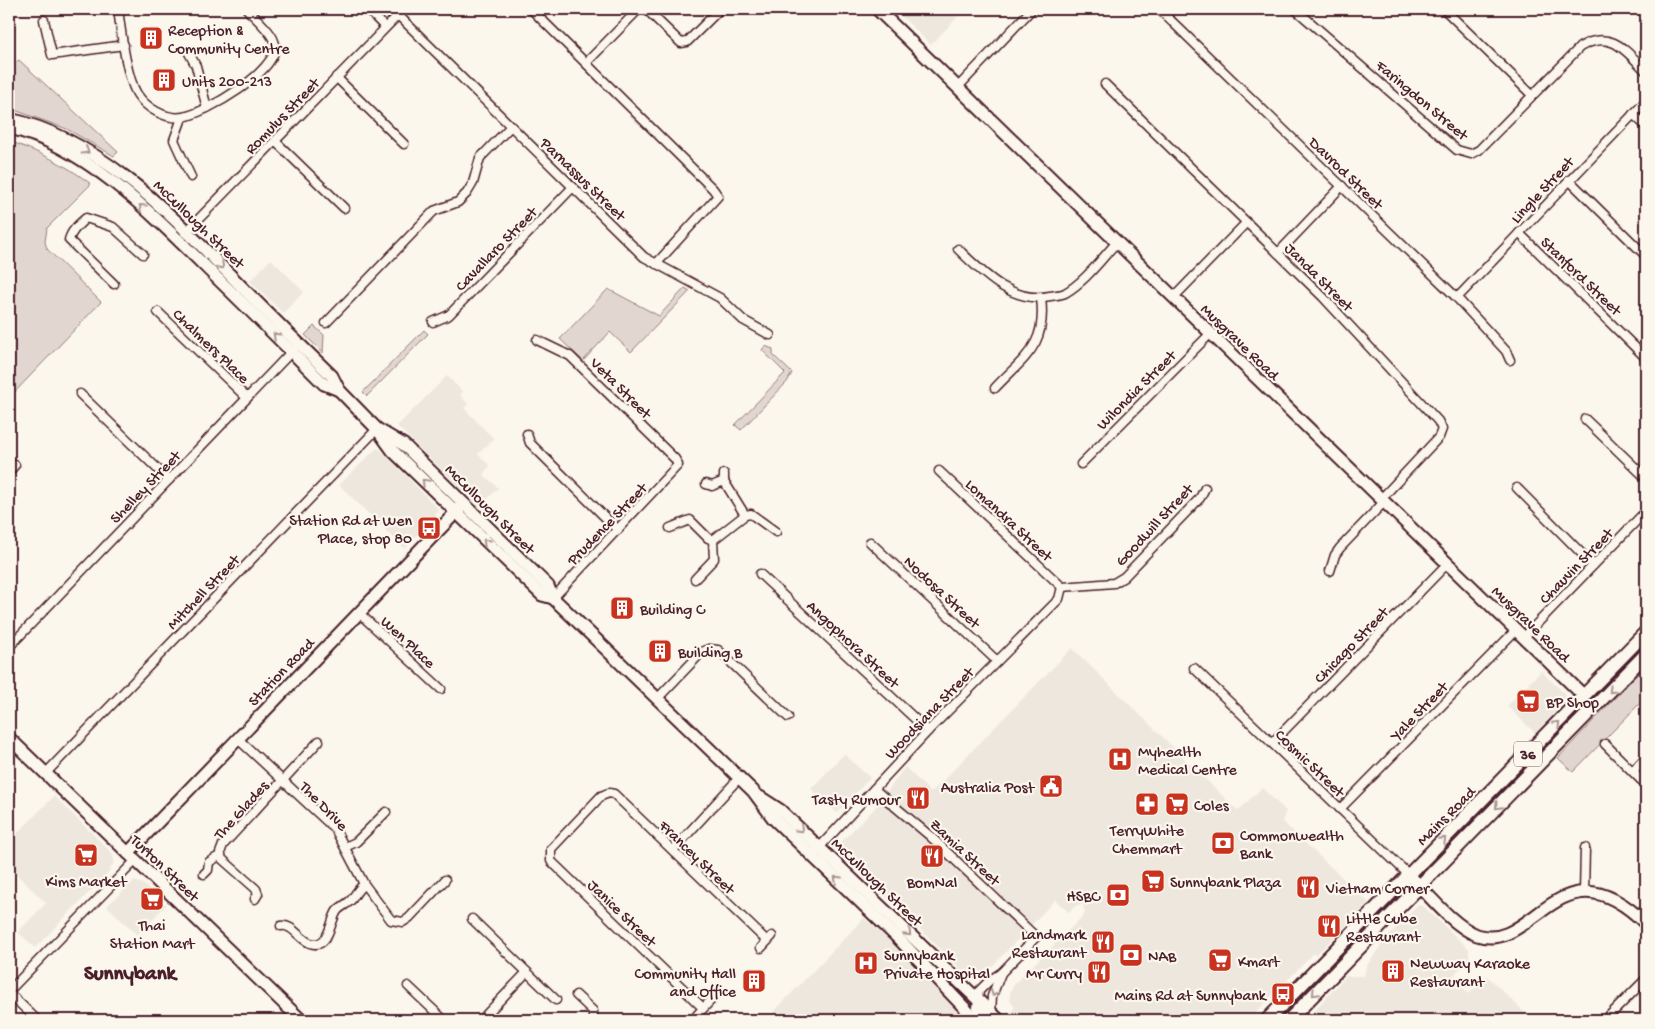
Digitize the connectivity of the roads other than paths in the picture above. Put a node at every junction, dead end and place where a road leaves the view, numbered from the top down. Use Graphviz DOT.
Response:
graph roads {
  1 [pos="118,9"];
  2 [pos="247,9"];
  3 [pos="367,9"];
  4 [pos="532,9"];
  5 [pos="639,9"];
  6 [pos="646,9"];
  7 [pos="720,9"];
  8 [pos="877,9"];
  9 [pos="1032,9"];
  10 [pos="1295,9"];
  11 [pos="1444,9"];
  12 [pos="1164,10"];
  13 [pos="401,12"];
  14 [pos="44,20"];
  15 [pos="386,27"];
  16 [pos="124,45"];
  17 [pos="189,53"];
  18 [pos="586,62"];
  19 [pos="1646,71"];
  20 [pos="336,77"];
  21 [pos="1105,84"];
  22 [pos="958,87"];
  23 [pos="1532,95"];
  24 [pos="1646,101"];
  25 [pos="207,108"];
  26 [pos="1633,114"];
  27 [pos="182,118"];
  28 [pos="9,119"];
  29 [pos="511,126"];
  30 [pos="1646,126"];
  31 [pos="9,128"];
  32 [pos="275,140"];
  33 [pos="404,144"];
  34 [pos="192,177"];
  35 [pos="1569,180"];
  36 [pos="1342,186"];
  37 [pos="573,187"];
  38 [pos="344,208"];
  39 [pos="1246,223"];
  40 [pos="187,231"];
  41 [pos="1519,233"];
  42 [pos="178,240"];
  43 [pos="1118,241"];
  44 [pos="958,249"];
  45 [pos="1278,253"];
  46 [pos="143,254"];
  47 [pos="1646,256"];
  48 [pos="656,264"];
  49 [pos="114,284"];
  50 [pos="1041,298"];
  51 [pos="1173,298"];
  52 [pos="1457,298"];
  53 [pos="158,312"];
  54 [pos="432,322"];
  55 [pos="326,323"];
  56 [pos="1210,334"];
  57 [pos="770,335"];
  58 [pos="537,340"];
  59 [pos="295,347"];
  60 [pos="1646,358"];
  61 [pos="1510,360"];
  62 [pos="994,388"];
  63 [pos="80,394"];
  64 [pos="247,398"];
  65 [pos="1585,419"];
  66 [pos="377,429"];
  67 [pos="527,434"];
  68 [pos="1080,464"];
  69 [pos="678,465"];
  70 [pos="939,471"];
  71 [pos="1646,478"];
  72 [pos="169,480"];
  73 [pos="706,484"];
  74 [pos="1205,488"];
  75 [pos="1517,488"];
  76 [pos="1382,500"];
  77 [pos="464,504"];
  78 [pos="1646,512"];
  79 [pos="456,513"];
  80 [pos="745,515"];
  81 [pos="670,528"];
  82 [pos="618,530"];
  83 [pos="776,532"];
  84 [pos="713,540"];
  85 [pos="870,542"];
  86 [pos="1447,564"];
  87 [pos="1593,565"];
  88 [pos="1330,571"];
  89 [pos="760,574"];
  90 [pos="694,580"];
  91 [pos="1062,587"];
  92 [pos="553,598"];
  93 [pos="359,612"];
  94 [pos="1646,632"];
  95 [pos="1520,634"];
  96 [pos="9,647"];
  97 [pos="1646,655"];
  98 [pos="997,661"];
  99 [pos="1194,668"];
  100 [pos="441,689"];
  101 [pos="1584,696"];
  102 [pos="657,698"];
  103 [pos="788,717"];
  104 [pos="928,731"];
  105 [pos="9,738"];
  106 [pos="238,739"];
  107 [pos="319,741"];
  108 [pos="1272,743"];
  109 [pos="1605,744"];
  110 [pos="1646,757"];
  111 [pos="1640,764"];
  112 [pos="1633,771"];
  113 [pos="46,773"];
  114 [pos="739,778"];
  115 [pos="282,782"];
  116 [pos="1644,783"];
  117 [pos="874,789"];
  118 [pos="1340,809"];
  119 [pos="386,812"];
  120 [pos="345,847"];
  121 [pos="1585,848"];
  122 [pos="673,850"];
  123 [pos="815,851"];
  124 [pos="221,855"];
  125 [pos="549,855"];
  126 [pos="132,856"];
  127 [pos="204,874"];
  128 [pos="1409,875"];
  129 [pos="445,880"];
  130 [pos="364,884"];
  131 [pos="1420,886"];
  132 [pos="1584,893"];
  133 [pos="255,899"];
  134 [pos="472,919"];
  135 [pos="1646,924"];
  136 [pos="281,926"];
  137 [pos="761,948"];
  138 [pos="527,972"];
  139 [pos="1001,973"];
  140 [pos="1646,979"];
  141 [pos="408,986"];
  142 [pos="9,992"];
  143 [pos="576,995"];
  144 [pos="713,998"];
  145 [pos="976,999"];
  146 [pos="556,1000"];
  147 [pos="703,1008"];
  148 [pos="697,1014"];
  149 [pos="992,1018"];
  150 [pos="36,1020"];
  151 [pos="301,1020"];
  152 [pos="444,1020"];
  153 [pos="481,1020"];
  154 [pos="593,1020"];
  155 [pos="976,1020"];
  156 [pos="1267,1020"];
  157 [pos="1289,1020"];
  158 [pos="1605,1020"];
  1 -- 16 [label="street"];
  2 -- 25 [label="street"];
  3 -- 15 [label="street"];
  4 -- 18 [label="street"];
  5 -- 18 [label="street"];
  6 -- 7 [label="street"];
  8 -- 22 [label="main road, Musgrave Road"];
  9 -- 22 [label="street"];
  10 -- 23 [label="street, Faringdon Street"];
  11 -- 23 [label="street"];
  12 -- 36 [label="street, Davrod Street"];
  13 -- 15 [label="street, Romulus Street"];
  13 -- 29 [label="street, Parnassus Street"];
  14 -- 16 [label="street"];
  15 -- 20 [label="street, Romulus Street"];
  16 -- 27 [label="street"];
  17 -- 25 [label="street"];
  18 -- 48 [label="street"];
  19 -- 23 [label="street, Faringdon Street"];
  20 -- 32 [label="street, Romulus Street"];
  20 -- 33 [label="street"];
  21 -- 39 [label="street, Janda Street"];
  22 -- 43 [label="main road, Musgrave Road"];
  24 -- 26 [label="street, Lingle Street"];
  25 -- 27 [label="street"];
  26 -- 30 [label="street"];
  26 -- 35 [label="street, Lingle Street"];
  27 -- 34 [label="street"];
  28 -- 40 [label="main road, McCullough Street, one-way"];
  29 -- 37 [label="street, Parnassus Street"];
  29 -- 55 [label="street"];
  42 -- 31 [label="main road, McCullough Street, one-way"];
  32 -- 38 [label="street"];
  32 -- 40 [label="street, Romulus Street"];
  35 -- 41 [label="street, Lingle Street"];
  35 -- 47 [label="street"];
  36 -- 45 [label="street"];
  36 -- 52 [label="street, Davrod Street"];
  37 -- 48 [label="street, Parnassus Street"];
  37 -- 54 [label="street, Cavallaro Street"];
  39 -- 45 [label="street, Janda Street"];
  39 -- 51 [label="street"];
  40 -- 42 [label="street, Romulus Street"];
  40 -- 59 [label="main road, McCullough Street, one-way"];
  41 -- 52 [label="street, Lingle Street"];
  41 -- 60 [label="street, Stanford Street"];
  59 -- 42 [label="main road, McCullough Street, one-way"];
  43 -- 50 [label="street"];
  43 -- 51 [label="main road, Musgrave Road"];
  44 -- 50 [label="street"];
  45 -- 76 [label="street, Janda Street"];
  46 -- 49 [label="street"];
  48 -- 57 [label="street, Parnassus Street"];
  50 -- 62 [label="street"];
  51 -- 56 [label="main road, Musgrave Road"];
  52 -- 61 [label="street, Davrod Street"];
  53 -- 64 [label="street, Chalmers Place"];
  56 -- 68 [label="street, Wilondia Street"];
  56 -- 76 [label="main road, Musgrave Road"];
  58 -- 69 [label="street, Veta Street"];
  59 -- 64 [label="street, Shelley Street"];
  59 -- 66 [label="main road, McCullough Street"];
  63 -- 72 [label="street"];
  64 -- 72 [label="street, Shelley Street"];
  65 -- 71 [label="street"];
  66 -- 77 [label="main road, McCullough Street"];
  79 -- 66 [label="main road, McCullough Street, one-way"];
  66 -- 113 [label="street, Mitchell Street"];
  67 -- 82 [label="street"];
  69 -- 82 [label="street, Prudence Street"];
  70 -- 91 [label="street, Lomandra Street"];
  72 -- 96 [label="street, Shelley Street"];
  73 -- 80 [label="street"];
  74 -- 91 [label="street, Goodwill Street"];
  75 -- 87 [label="street"];
  76 -- 86 [label="main road, Musgrave Road"];
  76 -- 88 [label="street"];
  77 -- 79 [label="main road, Station Road"];
  77 -- 92 [label="main road, McCullough Street"];
  78 -- 87 [label="street, Chauvin Street"];
  92 -- 79 [label="main road, McCullough Street, one-way"];
  79 -- 93 [label="main road, Station Road"];
  80 -- 83 [label="street"];
  80 -- 84 [label="street"];
  81 -- 84 [label="street"];
  82 -- 92 [label="street, Prudence Street"];
  84 -- 90 [label="street"];
  85 -- 98 [label="street, Nodosa Street"];
  86 -- 95 [label="main road, Musgrave Road"];
  86 -- 108 [label="street, Chicago Street"];
  87 -- 95 [label="street, Chauvin Street"];
  89 -- 104 [label="street, Angophora Street"];
  91 -- 98 [label="street, Woodsiana Street"];
  92 -- 102 [label="main road, McCullough Street"];
  93 -- 100 [label="street, Wen Place"];
  93 -- 106 [label="main road, Station Road"];
  94 -- 101 [label="main road, Mains Road / 36"];
  95 -- 101 [label="main road, Musgrave Road"];
  95 -- 118 [label="street, Yale Street"];
  97 -- 131 [label="main road, Mains Road / 36, one-way"];
  98 -- 104 [label="street, Woodsiana Street"];
  99 -- 108 [label="street, Cosmic Street"];
  128 -- 101 [label="main road, Mains Road / 36, one-way"];
  102 -- 103 [label="street"];
  102 -- 114 [label="main road, McCullough Street"];
  104 -- 117 [label="street, Woodsiana Street"];
  105 -- 113 [label="main road, Turton Street"];
  106 -- 115 [label="street, The Drive"];
  106 -- 126 [label="main road, Station Road"];
  107 -- 115 [label="street, The Glades"];
  108 -- 118 [label="street, Cosmic Street"];
  109 -- 112 [label="street"];
  110 -- 111 [label="street"];
  111 -- 112 [label="street"];
  111 -- 116 [label="street"];
  112 -- 116 [label="street"];
  113 -- 126 [label="main road, Turton Street"];
  114 -- 122 [label="street"];
  114 -- 123 [label="main road, McCullough Street"];
  115 -- 120 [label="street, The Drive"];
  115 -- 124 [label="street, The Glades"];
  117 -- 123 [label="street, Woodsiana Street"];
  117 -- 139 [label="street, Zamia Street"];
  118 -- 128 [label="street, Cosmic Street"];
  119 -- 120 [label="street"];
  120 -- 130 [label="street, The Drive"];
  121 -- 132 [label="street"];
  122 -- 125 [label="street, Francey Street"];
  122 -- 137 [label="street, Francey Street"];
  123 -- 145 [label="main road, McCullough Street, one-way"];
  155 -- 123 [label="main road, McCullough Street, one-way"];
  124 -- 127 [label="street, The Glades"];
  124 -- 133 [label="street, The Glades"];
  125 -- 147 [label="street, Janice Street"];
  126 -- 142 [label="street, Station Road"];
  126 -- 151 [label="main road, Turton Street"];
  128 -- 131 [label="main road"];
  128 -- 156 [label="main road, Mains Road / 36"];
  129 -- 130 [label="street, The Drive"];
  130 -- 136 [label="street"];
  131 -- 132 [label="main road"];
  131 -- 157 [label="main road, Mains Road / 36, one-way"];
  132 -- 135 [label="main road"];
  134 -- 138 [label="street"];
  138 -- 146 [label="street"];
  138 -- 153 [label="street"];
  139 -- 145 [label="street"];
  139 -- 149 [label="street, one-way"];
  140 -- 158 [label="street"];
  141 -- 152 [label="street"];
  142 -- 150 [label="street"];
  143 -- 154 [label="street"];
  144 -- 147 [label="street"];
  145 -- 149 [label="main road, McCullough Street"];
  147 -- 148 [label="street"];
}
